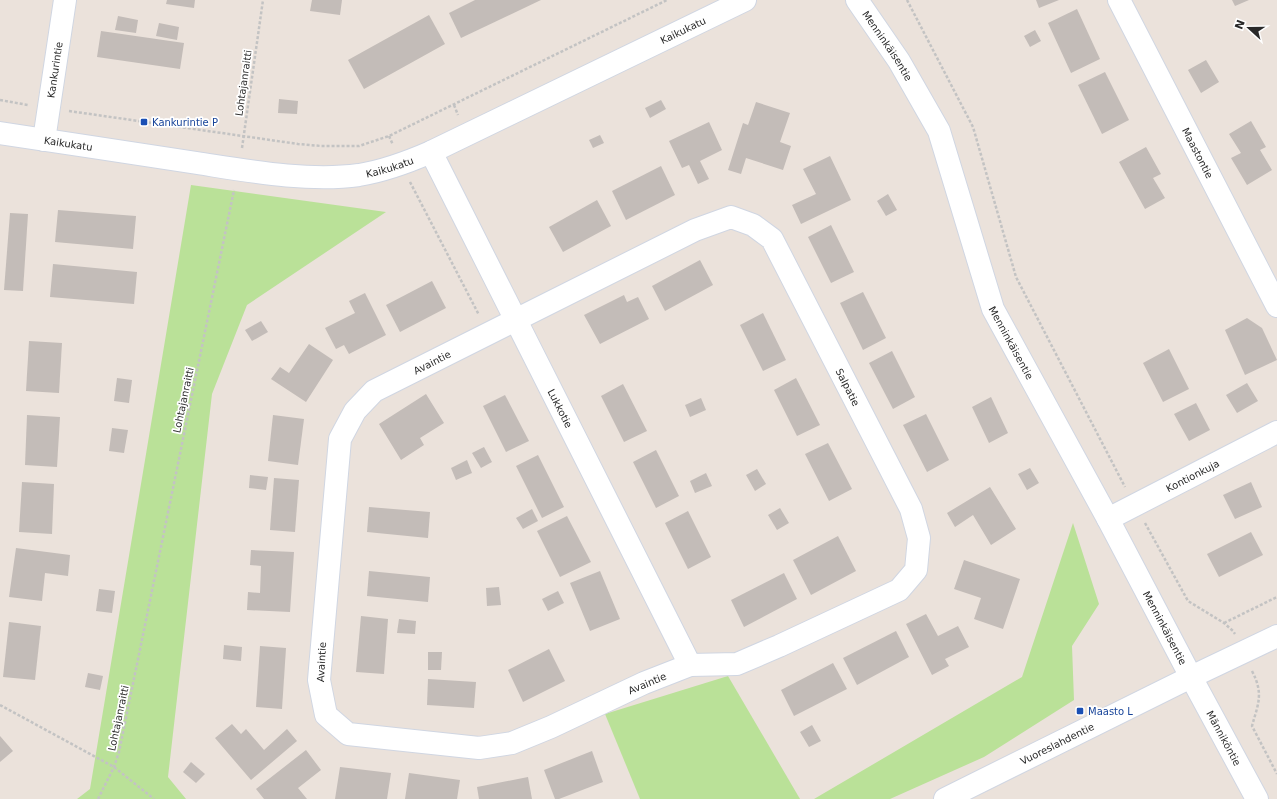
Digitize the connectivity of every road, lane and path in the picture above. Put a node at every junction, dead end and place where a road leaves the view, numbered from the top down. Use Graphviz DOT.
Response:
graph roads {
  1 [pos="65,0"];
  2 [pos="263,0"];
  3 [pos="667,0"];
  4 [pos="745,0"];
  5 [pos="857,0"];
  6 [pos="907,0"];
  7 [pos="1119,0"];
  8 [pos="0,100"];
  9 [pos="49,108"];
  10 [pos="0,133"];
  11 [pos="244,136"];
  12 [pos="44,140"];
  13 [pos="431,152"];
  14 [pos="401,164"];
  15 [pos="238,169"];
  16 [pos="1277,306"];
  17 [pos="516,319"];
  18 [pos="488,333"];
  19 [pos="1277,432"];
  20 [pos="1135,505"];
  21 [pos="1108,519"];
  22 [pos="1277,597"];
  23 [pos="1224,623"];
  24 [pos="1277,636"];
  25 [pos="1243,652"];
  26 [pos="690,665"];
  27 [pos="1191,677"];
  28 [pos="0,705"];
  29 [pos="114,767"];
  30 [pos="1277,774"];
  31 [pos="98,799"];
  32 [pos="154,799"];
  33 [pos="945,799"];
  34 [pos="1257,799"];
  1 -- 9 [label="street, Kankurintie"];
  2 -- 11 [label="path, Lohtajanraitti"];
  3 -- 11 [label="path"];
  4 -- 13 [label="street, Kaikukatu"];
  5 -- 21 [label="street, Menninkäisentie"];
  6 -- 20 [label="path"];
  7 -- 16 [label="street, Maastontie"];
  8 -- 9 [label="path"];
  9 -- 11 [label="path"];
  9 -- 12 [label="street, Kankurintie"];
  10 -- 12 [label="street, Kaikukatu"];
  11 -- 15 [label="path, Lohtajanraitti"];
  12 -- 15 [label="street, Kaikukatu"];
  13 -- 14 [label="street, Kaikukatu"];
  13 -- 17 [label="street, Lukkotie"];
  14 -- 15 [label="street, Kaikukatu"];
  14 -- 18 [label="path"];
  15 -- 29 [label="path, Lohtajanraitti"];
  17 -- 18 [label="street, Avaintie"];
  17 -- 26 [label="street, Lukkotie"];
  17 -- 26 [label="street, Salpatie"];
  18 -- 26 [label="street, Avaintie"];
  19 -- 20 [label="street, Kontionkuja"];
  20 -- 21 [label="street, Kontionkuja"];
  20 -- 23 [label="path"];
  21 -- 27 [label="street, Menninkäisentie"];
  22 -- 23 [label="path"];
  23 -- 25 [label="path"];
  24 -- 25 [label="street, Vuoreslahdentie"];
  25 -- 27 [label="street, Vuoreslahdentie"];
  25 -- 30 [label="path"];
  27 -- 33 [label="street, Vuoreslahdentie"];
  27 -- 34 [label="street, Männiköntie"];
  28 -- 29 [label="path"];
  29 -- 31 [label="path, Lohtajanraitti"];
  29 -- 32 [label="path"];
}
